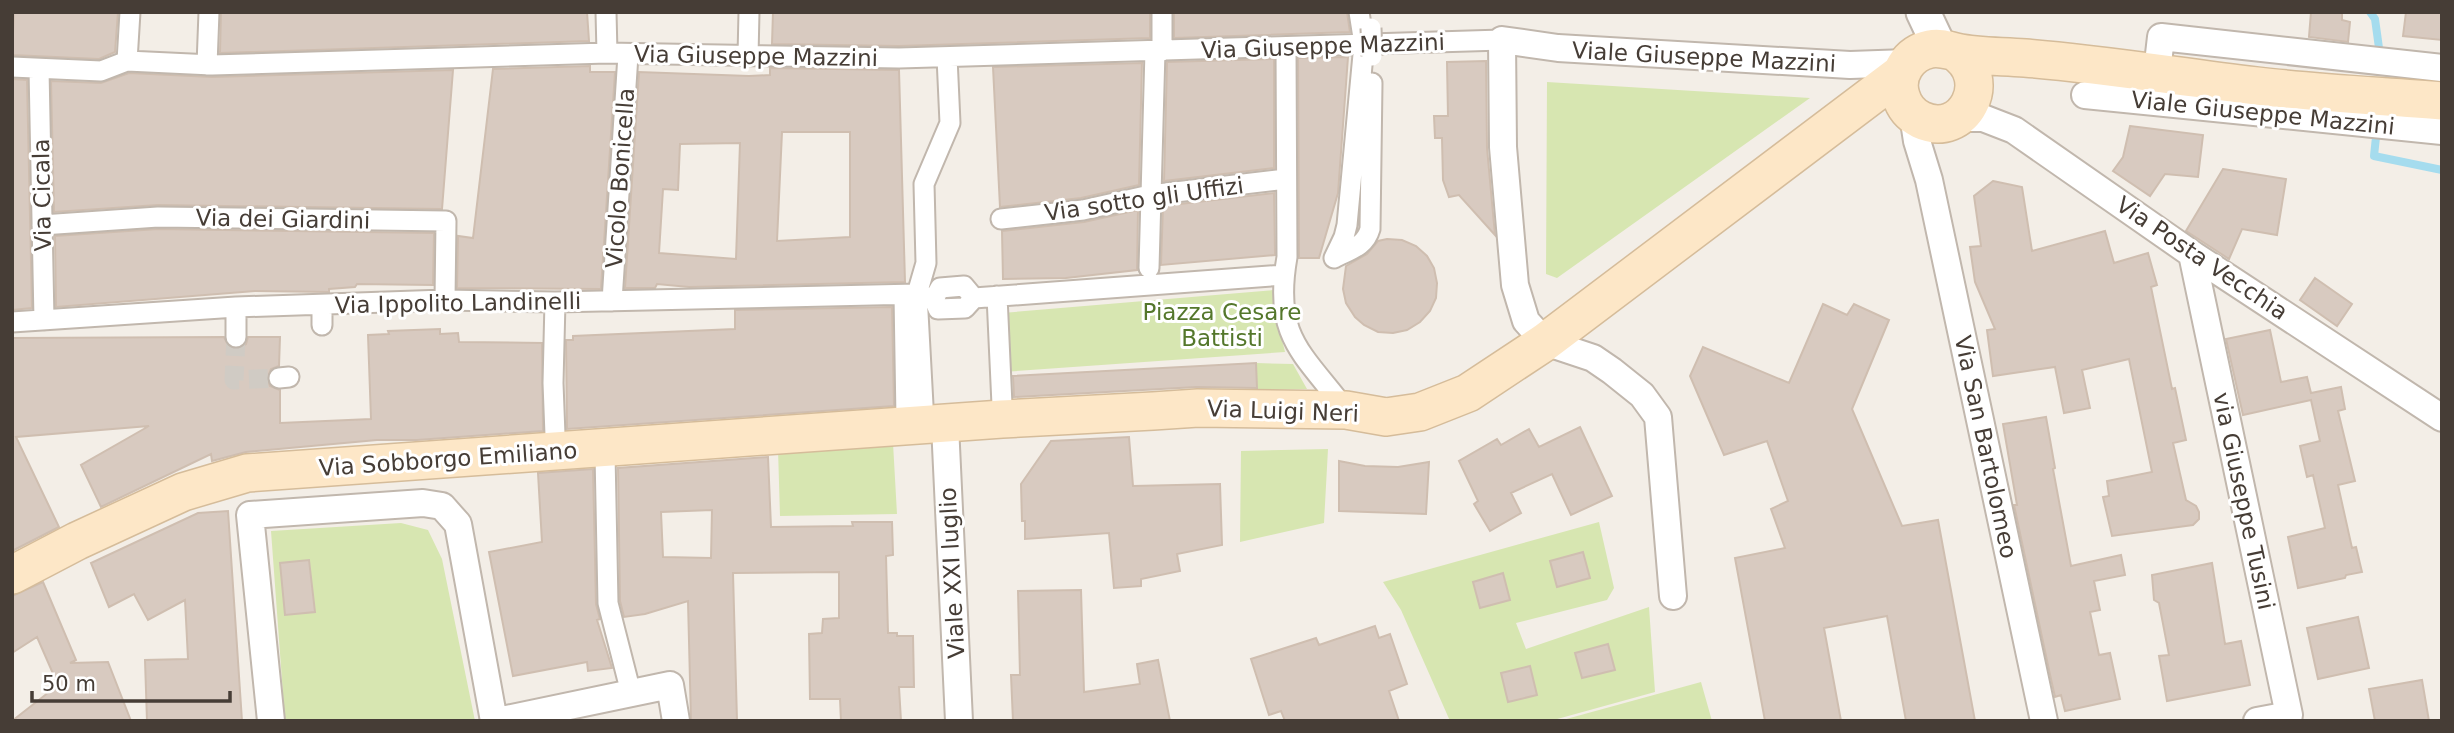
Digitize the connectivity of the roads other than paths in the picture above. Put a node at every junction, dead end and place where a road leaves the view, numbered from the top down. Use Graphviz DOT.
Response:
graph roads {
  1 [pos="130,12"];
  2 [pos="209,12"];
  3 [pos="606,12"];
  4 [pos="749,12"];
  5 [pos="1162,12"];
  6 [pos="1923,12"];
  7 [pos="1367,30"];
  8 [pos="1502,40"];
  9 [pos="1286,47"];
  10 [pos="1947,50"];
  11 [pos="1158,51"];
  12 [pos="607,53"];
  13 [pos="628,55"];
  14 [pos="748,56"];
  15 [pos="947,57"];
  16 [pos="127,61"];
  17 [pos="2064,61"];
  18 [pos="206,65"];
  19 [pos="12,67"];
  20 [pos="2442,68"];
  21 [pos="39,69"];
  22 [pos="1903,69"];
  23 [pos="2155,87"];
  24 [pos="2085,95"];
  25 [pos="2442,101"];
  26 [pos="1939,113"];
  27 [pos="2442,131"];
  28 [pos="1800,151"];
  29 [pos="1286,179"];
  30 [pos="1150,195"];
  31 [pos="1001,219"];
  32 [pos="42,225"];
  33 [pos="2192,254"];
  34 [pos="1334,258"];
  35 [pos="1149,274"];
  36 [pos="1284,275"];
  37 [pos="919,296"];
  38 [pos="997,296"];
  39 [pos="445,300"];
  40 [pos="612,301"];
  41 [pos="555,302"];
  42 [pos="322,305"];
  43 [pos="236,307"];
  44 [pos="44,320"];
  45 [pos="12,322"];
  46 [pos="322,325"];
  47 [pos="236,337"];
  48 [pos="1545,342"];
  49 [pos="1346,410"];
  50 [pos="1002,412"];
  51 [pos="2442,418"];
  52 [pos="906,424"];
  53 [pos="945,425"];
  54 [pos="555,435"];
  55 [pos="605,454"];
  56 [pos="12,575"];
  57 [pos="1673,596"];
  58 [pos="631,693"];
  59 [pos="271,721"];
  60 [pos="496,721"];
  61 [pos="677,721"];
  62 [pos="959,721"];
  63 [pos="2044,721"];
  64 [pos="2256,721"];
  1 -- 16 [label="street"];
  2 -- 18 [label="street"];
  3 -- 12 [label="street"];
  4 -- 14 [label="street"];
  5 -- 11 [label="street"];
  6 -- 10 [label="street"];
  7 -- 8 [label="street, Via Giuseppe Mazzini"];
  7 -- 9 [label="street, Via Giuseppe Mazzini"];
  7 -- 34 [label="street"];
  8 -- 22 [label="street, Viale Giuseppe Mazzini"];
  8 -- 48 [label="street"];
  9 -- 11 [label="street, Via Giuseppe Mazzini"];
  9 -- 29 [label="street"];
  10 -- 17 [label="main road, Viale Giuseppe Mazzini"];
  10 -- 22 [label="main road, Viale Giuseppe Mazzini"];
  10 -- 26 [label="main road"];
  11 -- 15 [label="street, Via Giuseppe Mazzini"];
  11 -- 30 [label="street"];
  12 -- 13 [label="street, Via Giuseppe Mazzini"];
  12 -- 18 [label="street, Via Giuseppe Mazzini"];
  13 -- 14 [label="street, Via Giuseppe Mazzini"];
  13 -- 40 [label="street, Vicolo Bonicella"];
  14 -- 15 [label="street, Via Giuseppe Mazzini"];
  15 -- 37 [label="street"];
  16 -- 18 [label="street, Via Giuseppe Mazzini"];
  16 -- 21 [label="street, Via Giuseppe Mazzini"];
  17 -- 23 [label="main road, Viale Giuseppe Mazzini"];
  17 -- 26 [label="main road, Viale Giuseppe Mazzini"];
  19 -- 21 [label="street, Via Giuseppe Mazzini"];
  20 -- 23 [label="street, Viale Giuseppe Mazzini"];
  21 -- 32 [label="street, Via Cicala"];
  22 -- 26 [label="main road"];
  22 -- 28 [label="main road, Via Luigi Neri"];
  23 -- 24 [label="street, Viale Giuseppe Mazzini"];
  23 -- 25 [label="main road, Viale Giuseppe Mazzini"];
  23 -- 27 [label="street, Viale Giuseppe Mazzini"];
  26 -- 28 [label="main road, Via Luigi Neri"];
  26 -- 33 [label="street, Via Posta Vecchia"];
  26 -- 63 [label="street, Via San Bartolomeo"];
  28 -- 48 [label="main road, Via Luigi Neri"];
  29 -- 30 [label="street, Via sotto gli Uffizi"];
  29 -- 36 [label="street"];
  30 -- 31 [label="street, Via sotto gli Uffizi"];
  30 -- 35 [label="street"];
  32 -- 39 [label="street, Via dei Giardini"];
  32 -- 44 [label="street, Via Cicala"];
  33 -- 51 [label="street, Via Posta Vecchia"];
  33 -- 64 [label="street, via Giuseppe Tusini"];
  35 -- 36 [label="street"];
  35 -- 38 [label="street"];
  36 -- 49 [label="street"];
  37 -- 38 [label="street, Via Ippolito Landinelli"];
  37 -- 40 [label="street, Via Ippolito Landinelli"];
  37 -- 52 [label="street"];
  38 -- 50 [label="street"];
  39 -- 41 [label="street, Via Ippolito Landinelli"];
  39 -- 42 [label="street, Via Ippolito Landinelli"];
  40 -- 41 [label="street, Via Ippolito Landinelli"];
  41 -- 54 [label="street"];
  42 -- 43 [label="street, Via Ippolito Landinelli"];
  42 -- 46 [label="street"];
  43 -- 44 [label="street, Via Ippolito Landinelli"];
  43 -- 47 [label="street"];
  44 -- 45 [label="street, Via Ippolito Landinelli"];
  48 -- 49 [label="main road, Via Luigi Neri"];
  48 -- 57 [label="street"];
  49 -- 50 [label="main road, Via Luigi Neri"];
  50 -- 53 [label="main road, Via Luigi Neri"];
  52 -- 53 [label="main road, Via Sobborgo Emiliano"];
  52 -- 56 [label="main road, Via Sobborgo Emiliano"];
  53 -- 62 [label="street, Viale XXI luglio"];
  55 -- 58 [label="street"];
  58 -- 60 [label="street"];
  58 -- 61 [label="street"];
  59 -- 60 [label="street"];
}
